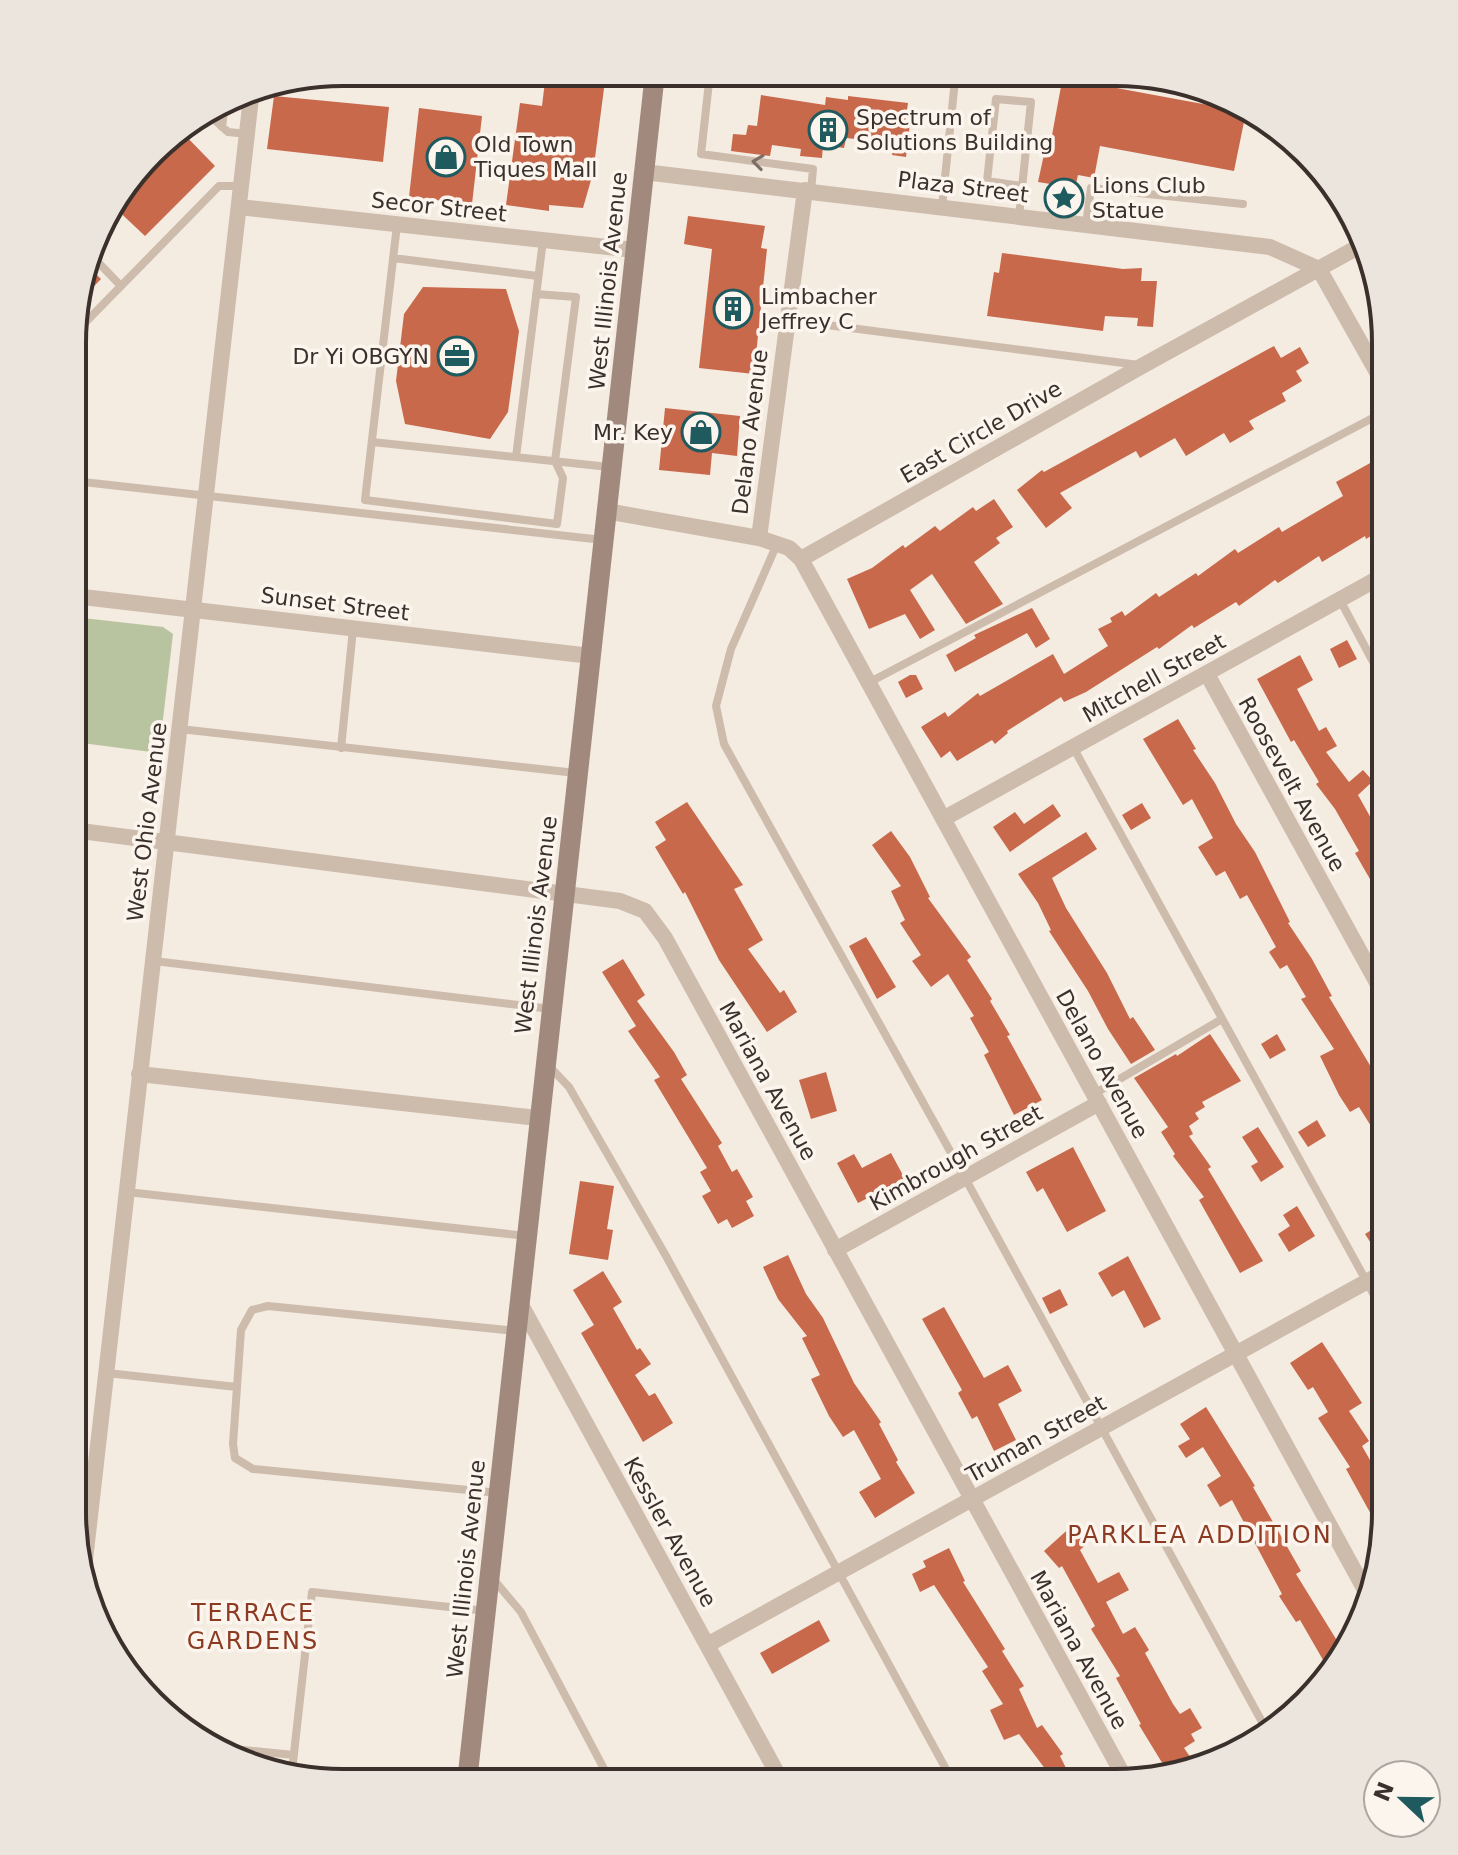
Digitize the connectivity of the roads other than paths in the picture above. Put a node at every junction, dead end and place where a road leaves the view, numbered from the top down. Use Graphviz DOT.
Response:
graph roads {
  1 [pos="654,86"];
  2 [pos="709,86"];
  3 [pos="954,86"];
  4 [pos="251,104"];
  5 [pos="223,116"];
  6 [pos="215,120"];
  7 [pos="222,127"];
  8 [pos="248,134"];
  9 [pos="644,172"];
  10 [pos="241,186"];
  11 [pos="1022,186"];
  12 [pos="808,190"];
  13 [pos="1243,204"];
  14 [pos="239,207"];
  15 [pos="942,207"];
  16 [pos="1019,216"];
  17 [pos="1086,224"];
  18 [pos="397,225"];
  19 [pos="543,240"];
  20 [pos="635,250"];
  21 [pos="1354,250"];
  22 [pos="393,258"];
  23 [pos="99,264"];
  24 [pos="1319,269"];
  25 [pos="538,276"];
  26 [pos="121,286"];
  27 [pos="536,294"];
  28 [pos="87,320"];
  29 [pos="787,320"];
  30 [pos="1372,363"];
  31 [pos="1142,366"];
  32 [pos="1372,418"];
  33 [pos="372,442"];
  34 [pos="516,457"];
  35 [pos="555,461"];
  36 [pos="611,467"];
  37 [pos="86,482"];
  38 [pos="206,496"];
  39 [pos="606,511"];
  40 [pos="759,538"];
  41 [pos="604,540"];
  42 [pos="778,543"];
  43 [pos="801,559"];
  44 [pos="1372,582"];
  45 [pos="86,597"];
  46 [pos="1340,600"];
  47 [pos="193,610"];
  48 [pos="353,629"];
  49 [pos="591,656"];
  50 [pos="1372,659"];
  51 [pos="1207,674"];
  52 [pos="868,683"];
  53 [pos="180,729"];
  54 [pos="1073,747"];
  55 [pos="341,748"];
  56 [pos="577,773"];
  57 [pos="943,819"];
  58 [pos="86,832"];
  59 [pos="167,841"];
  60 [pos="565,896"];
  61 [pos="153,961"];
  62 [pos="1371,973"];
  63 [pos="551,1009"];
  64 [pos="1222,1019"];
  65 [pos="545,1062"];
  66 [pos="139,1074"];
  67 [pos="1096,1098"];
  68 [pos="538,1118"];
  69 [pos="965,1178"];
  70 [pos="126,1192"];
  71 [pos="527,1236"];
  72 [pos="835,1250"];
  73 [pos="1371,1279"];
  74 [pos="1366,1282"];
  75 [pos="1371,1291"];
  76 [pos="520,1303"];
  77 [pos="517,1331"];
  78 [pos="1236,1353"];
  79 [pos="106,1373"];
  80 [pos="237,1387"];
  81 [pos="1101,1428"];
  82 [pos="499,1493"];
  83 [pos="971,1500"];
  84 [pos="86,1516"];
  85 [pos="838,1573"];
  86 [pos="490,1575"];
  87 [pos="1361,1583"];
  88 [pos="486,1611"];
  89 [pos="707,1645"];
  90 [pos="1262,1722"];
  91 [pos="250,1751"];
  92 [pos="294,1755"];
  93 [pos="293,1764"];
  94 [pos="469,1768"];
  95 [pos="604,1768"];
  96 [pos="774,1768"];
  97 [pos="945,1768"];
  98 [pos="1119,1768"];
  1 -- 9 [label="main road, West Illinois Avenue"];
  12 -- 2 [label="lane, one-way"];
  3 -- 15 [label="lane"];
  4 -- 8 [label="street, West Ohio Avenue"];
  5 -- 7 [label="lane"];
  6 -- 7 [label="lane"];
  7 -- 8 [label="lane"];
  8 -- 10 [label="street, West Ohio Avenue"];
  9 -- 12 [label="street, Plaza Street"];
  9 -- 20 [label="main road, West Illinois Avenue"];
  10 -- 14 [label="street, West Ohio Avenue"];
  10 -- 26 [label="lane"];
  11 -- 11 [label="lane"];
  11 -- 16 [label="lane"];
  12 -- 15 [label="street, Plaza Street"];
  12 -- 29 [label="street, Delano Avenue"];
  13 -- 17 [label="lane"];
  14 -- 18 [label="street, Secor Street"];
  14 -- 38 [label="street, West Ohio Avenue"];
  15 -- 16 [label="street, Plaza Street"];
  16 -- 17 [label="street, Plaza Street"];
  17 -- 24 [label="street, Plaza Street"];
  18 -- 19 [label="street, Secor Street"];
  18 -- 22 [label="lane"];
  19 -- 20 [label="street, Secor Street"];
  19 -- 25 [label="lane"];
  20 -- 36 [label="main road, West Illinois Avenue"];
  21 -- 24 [label="street, East Circle Drive"];
  22 -- 25 [label="lane"];
  22 -- 33 [label="lane"];
  23 -- 26 [label="lane"];
  24 -- 30 [label="street"];
  24 -- 31 [label="street, East Circle Drive"];
  25 -- 27 [label="lane"];
  26 -- 28 [label="lane"];
  27 -- 34 [label="lane"];
  27 -- 35 [label="lane"];
  29 -- 31 [label="lane"];
  29 -- 40 [label="street, Delano Avenue"];
  31 -- 43 [label="street, East Circle Drive"];
  32 -- 52 [label="lane"];
  33 -- 34 [label="lane"];
  33 -- 35 [label="lane"];
  34 -- 35 [label="lane"];
  35 -- 36 [label="lane"];
  36 -- 39 [label="main road, West Illinois Avenue"];
  37 -- 38 [label="lane"];
  38 -- 41 [label="lane"];
  38 -- 47 [label="street, West Ohio Avenue"];
  39 -- 40 [label="street"];
  39 -- 41 [label="main road, West Illinois Avenue"];
  40 -- 42 [label="street"];
  41 -- 49 [label="main road, West Illinois Avenue"];
  42 -- 43 [label="street"];
  42 -- 69 [label="lane"];
  43 -- 52 [label="street, Delano Avenue"];
  44 -- 46 [label="street, Mitchell Street"];
  45 -- 47 [label="street, Sunset Street"];
  46 -- 50 [label="lane"];
  46 -- 51 [label="street, Mitchell Street"];
  47 -- 48 [label="street, Sunset Street"];
  47 -- 53 [label="street, West Ohio Avenue"];
  48 -- 49 [label="street, Sunset Street"];
  48 -- 55 [label="lane"];
  49 -- 56 [label="main road, West Illinois Avenue"];
  51 -- 54 [label="street, Mitchell Street"];
  51 -- 62 [label="street, Roosevelt Avenue"];
  52 -- 57 [label="street, Delano Avenue"];
  53 -- 55 [label="lane"];
  53 -- 59 [label="street, West Ohio Avenue"];
  54 -- 57 [label="street, Mitchell Street"];
  54 -- 64 [label="lane"];
  55 -- 56 [label="lane"];
  56 -- 60 [label="main road, West Illinois Avenue"];
  57 -- 67 [label="street, Delano Avenue"];
  58 -- 59 [label="street, Mariana Avenue"];
  59 -- 60 [label="street, Mariana Avenue"];
  59 -- 61 [label="street, West Ohio Avenue"];
  60 -- 63 [label="main road, West Illinois Avenue"];
  60 -- 72 [label="street, Mariana Avenue"];
  61 -- 63 [label="lane"];
  61 -- 66 [label="street, West Ohio Avenue"];
  63 -- 65 [label="main road, West Illinois Avenue"];
  64 -- 67 [label="lane"];
  64 -- 74 [label="lane"];
  65 -- 68 [label="main road, West Illinois Avenue"];
  65 -- 85 [label="lane"];
  66 -- 68 [label="street"];
  66 -- 70 [label="street, West Ohio Avenue"];
  67 -- 69 [label="street, Kimbrough Street"];
  67 -- 78 [label="street, Delano Avenue"];
  68 -- 71 [label="main road, West Illinois Avenue"];
  69 -- 72 [label="street, Kimbrough Street"];
  69 -- 81 [label="lane"];
  70 -- 71 [label="lane"];
  70 -- 79 [label="street, West Ohio Avenue"];
  71 -- 76 [label="main road, West Illinois Avenue"];
  72 -- 83 [label="street, Mariana Avenue"];
  73 -- 74 [label="street, Truman Street"];
  74 -- 75 [label="lane"];
  74 -- 78 [label="street, Truman Street"];
  76 -- 77 [label="main road, West Illinois Avenue"];
  76 -- 89 [label="street, Kessler Avenue"];
  77 -- 80 [label="lane"];
  77 -- 82 [label="main road, West Illinois Avenue"];
  78 -- 81 [label="street, Truman Street"];
  78 -- 87 [label="street, Delano Avenue"];
  79 -- 80 [label="lane"];
  79 -- 84 [label="street, West Ohio Avenue"];
  80 -- 82 [label="lane"];
  81 -- 83 [label="street, Truman Street"];
  81 -- 90 [label="lane"];
  82 -- 86 [label="main road, West Illinois Avenue"];
  83 -- 85 [label="street, Truman Street"];
  83 -- 98 [label="street, Mariana Avenue"];
  85 -- 89 [label="street, Truman Street"];
  85 -- 97 [label="lane"];
  86 -- 88 [label="main road, West Illinois Avenue"];
  86 -- 95 [label="lane"];
  88 -- 92 [label="lane"];
  88 -- 94 [label="main road, West Illinois Avenue"];
  89 -- 96 [label="street, Kessler Avenue"];
  91 -- 92 [label="lane"];
  92 -- 93 [label="lane"];
}
